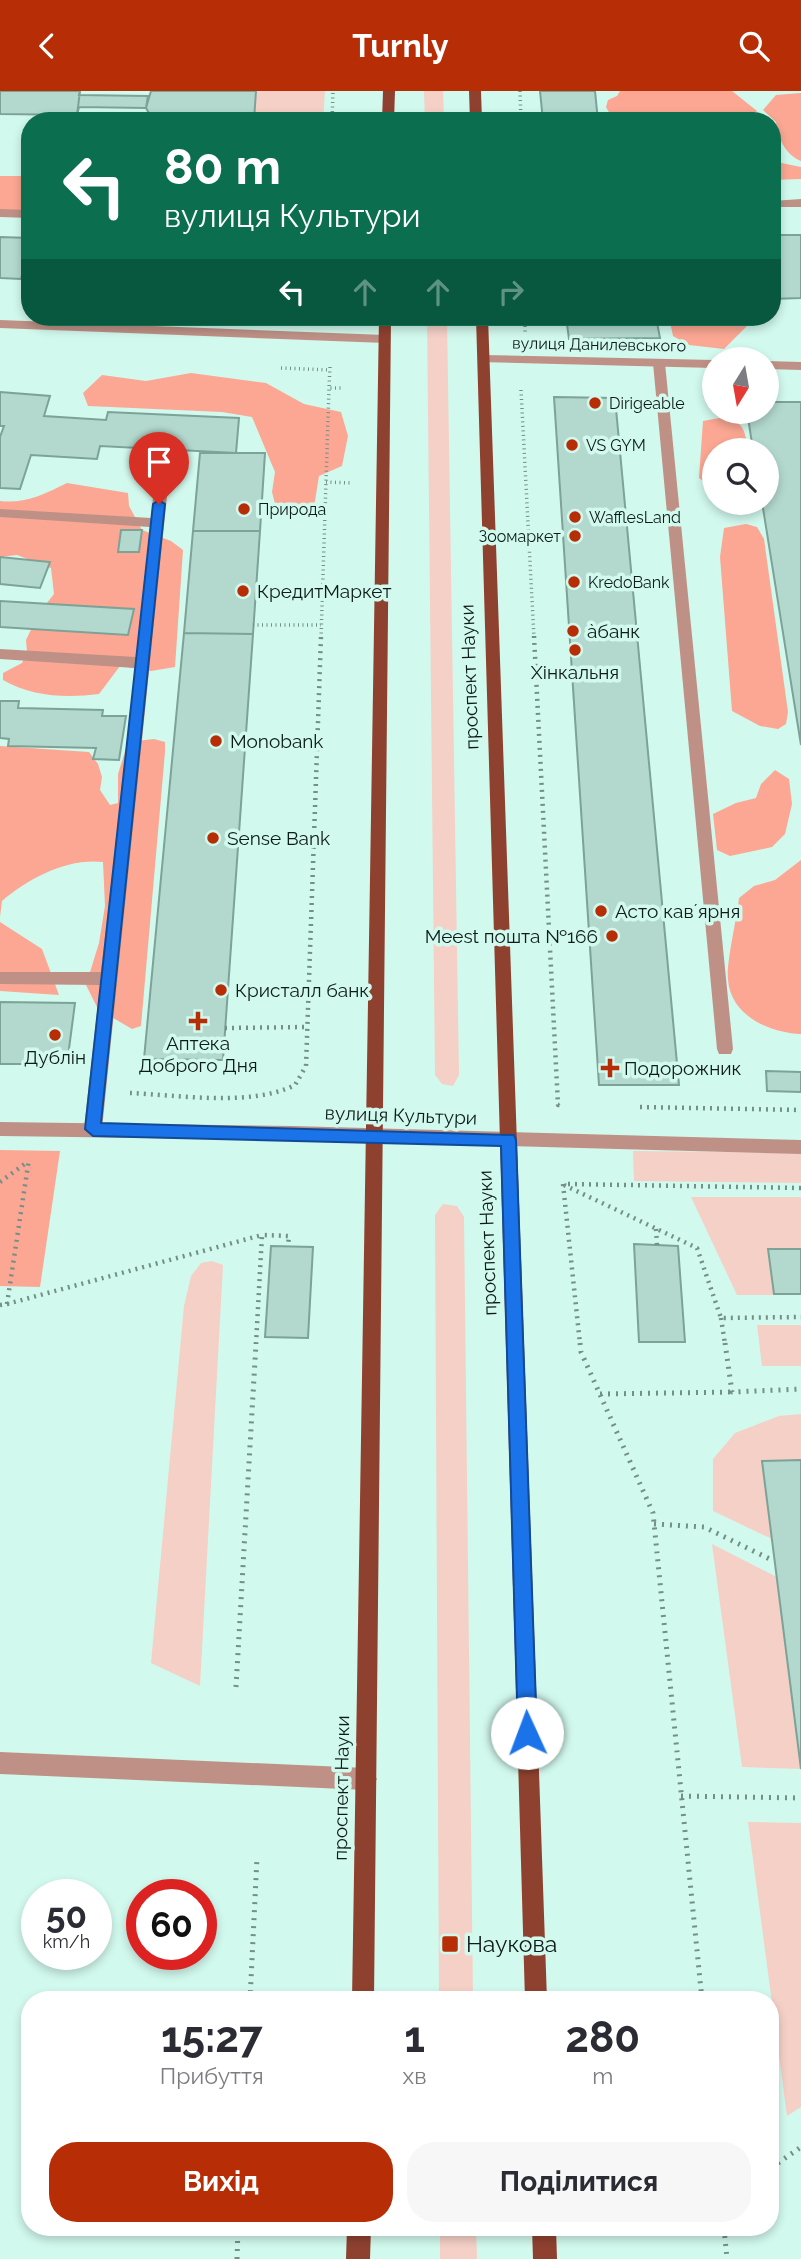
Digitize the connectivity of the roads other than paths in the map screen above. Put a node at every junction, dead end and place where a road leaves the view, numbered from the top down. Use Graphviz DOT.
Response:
graph roads {
  1 [pos="388,91"];
  2 [pos="475,91"];
  3 [pos="388,112"];
  4 [pos="476,112"];
  5 [pos="801,202"];
  6 [pos="781,203"];
  7 [pos="0,213"];
  8 [pos="21,214"];
  9 [pos="0,324"];
  10 [pos="21,325"];
  11 [pos="51,326"];
  12 [pos="385,326"];
  13 [pos="482,326"];
  14 [pos="385,339"];
  15 [pos="483,359"];
  16 [pos="659,363"];
  17 [pos="702,364"];
  18 [pos="779,365"];
  19 [pos="801,366"];
  20 [pos="163,467"];
  21 [pos="0,513"];
  22 [pos="157,523"];
  23 [pos="0,654"];
  24 [pos="143,663"];
  25 [pos="0,978"];
  26 [pos="110,979"];
  27 [pos="726,1049"];
  28 [pos="0,1129"];
  29 [pos="93,1129"];
  30 [pos="374,1135"];
  31 [pos="508,1140"];
  32 [pos="801,1147"];
  33 [pos="0,1763"];
  34 [pos="366,1780"];
  35 [pos="363,1991"];
  36 [pos="536,1991"];
  37 [pos="359,2236"];
  38 [pos="544,2236"];
  39 [pos="358,2259"];
  40 [pos="545,2259"];
  1 -- 3 [label="main road"];
  2 -- 4 [label="main road"];
  5 -- 6 [label="street"];
  7 -- 8 [label="street"];
  9 -- 10 [label="street"];
  11 -- 14 [label="street"];
  12 -- 14 [label="main road, проспект Науки"];
  13 -- 15 [label="main road, проспект Науки"];
  14 -- 30 [label="main road, проспект Науки"];
  15 -- 16 [label="street, вулиця Данилевського"];
  15 -- 31 [label="main road, проспект Науки"];
  16 -- 17 [label="street, вулиця Данилевського"];
  16 -- 27 [label="street"];
  18 -- 19 [label="street"];
  20 -- 22 [label="street"];
  21 -- 22 [label="street"];
  22 -- 24 [label="street"];
  23 -- 24 [label="street"];
  24 -- 26 [label="street"];
  25 -- 26 [label="street"];
  26 -- 29 [label="street"];
  28 -- 29 [label="street, вулиця Культури"];
  29 -- 30 [label="street, вулиця Культури"];
  30 -- 31 [label="street, вулиця Культури"];
  30 -- 34 [label="main road, проспект Науки"];
  31 -- 32 [label="street, вулиця Культури"];
  31 -- 36 [label="main road, проспект Науки"];
  33 -- 34 [label="street"];
  34 -- 35 [label="main road, проспект Науки"];
  37 -- 39 [label="main road"];
  38 -- 40 [label="main road"];
}
